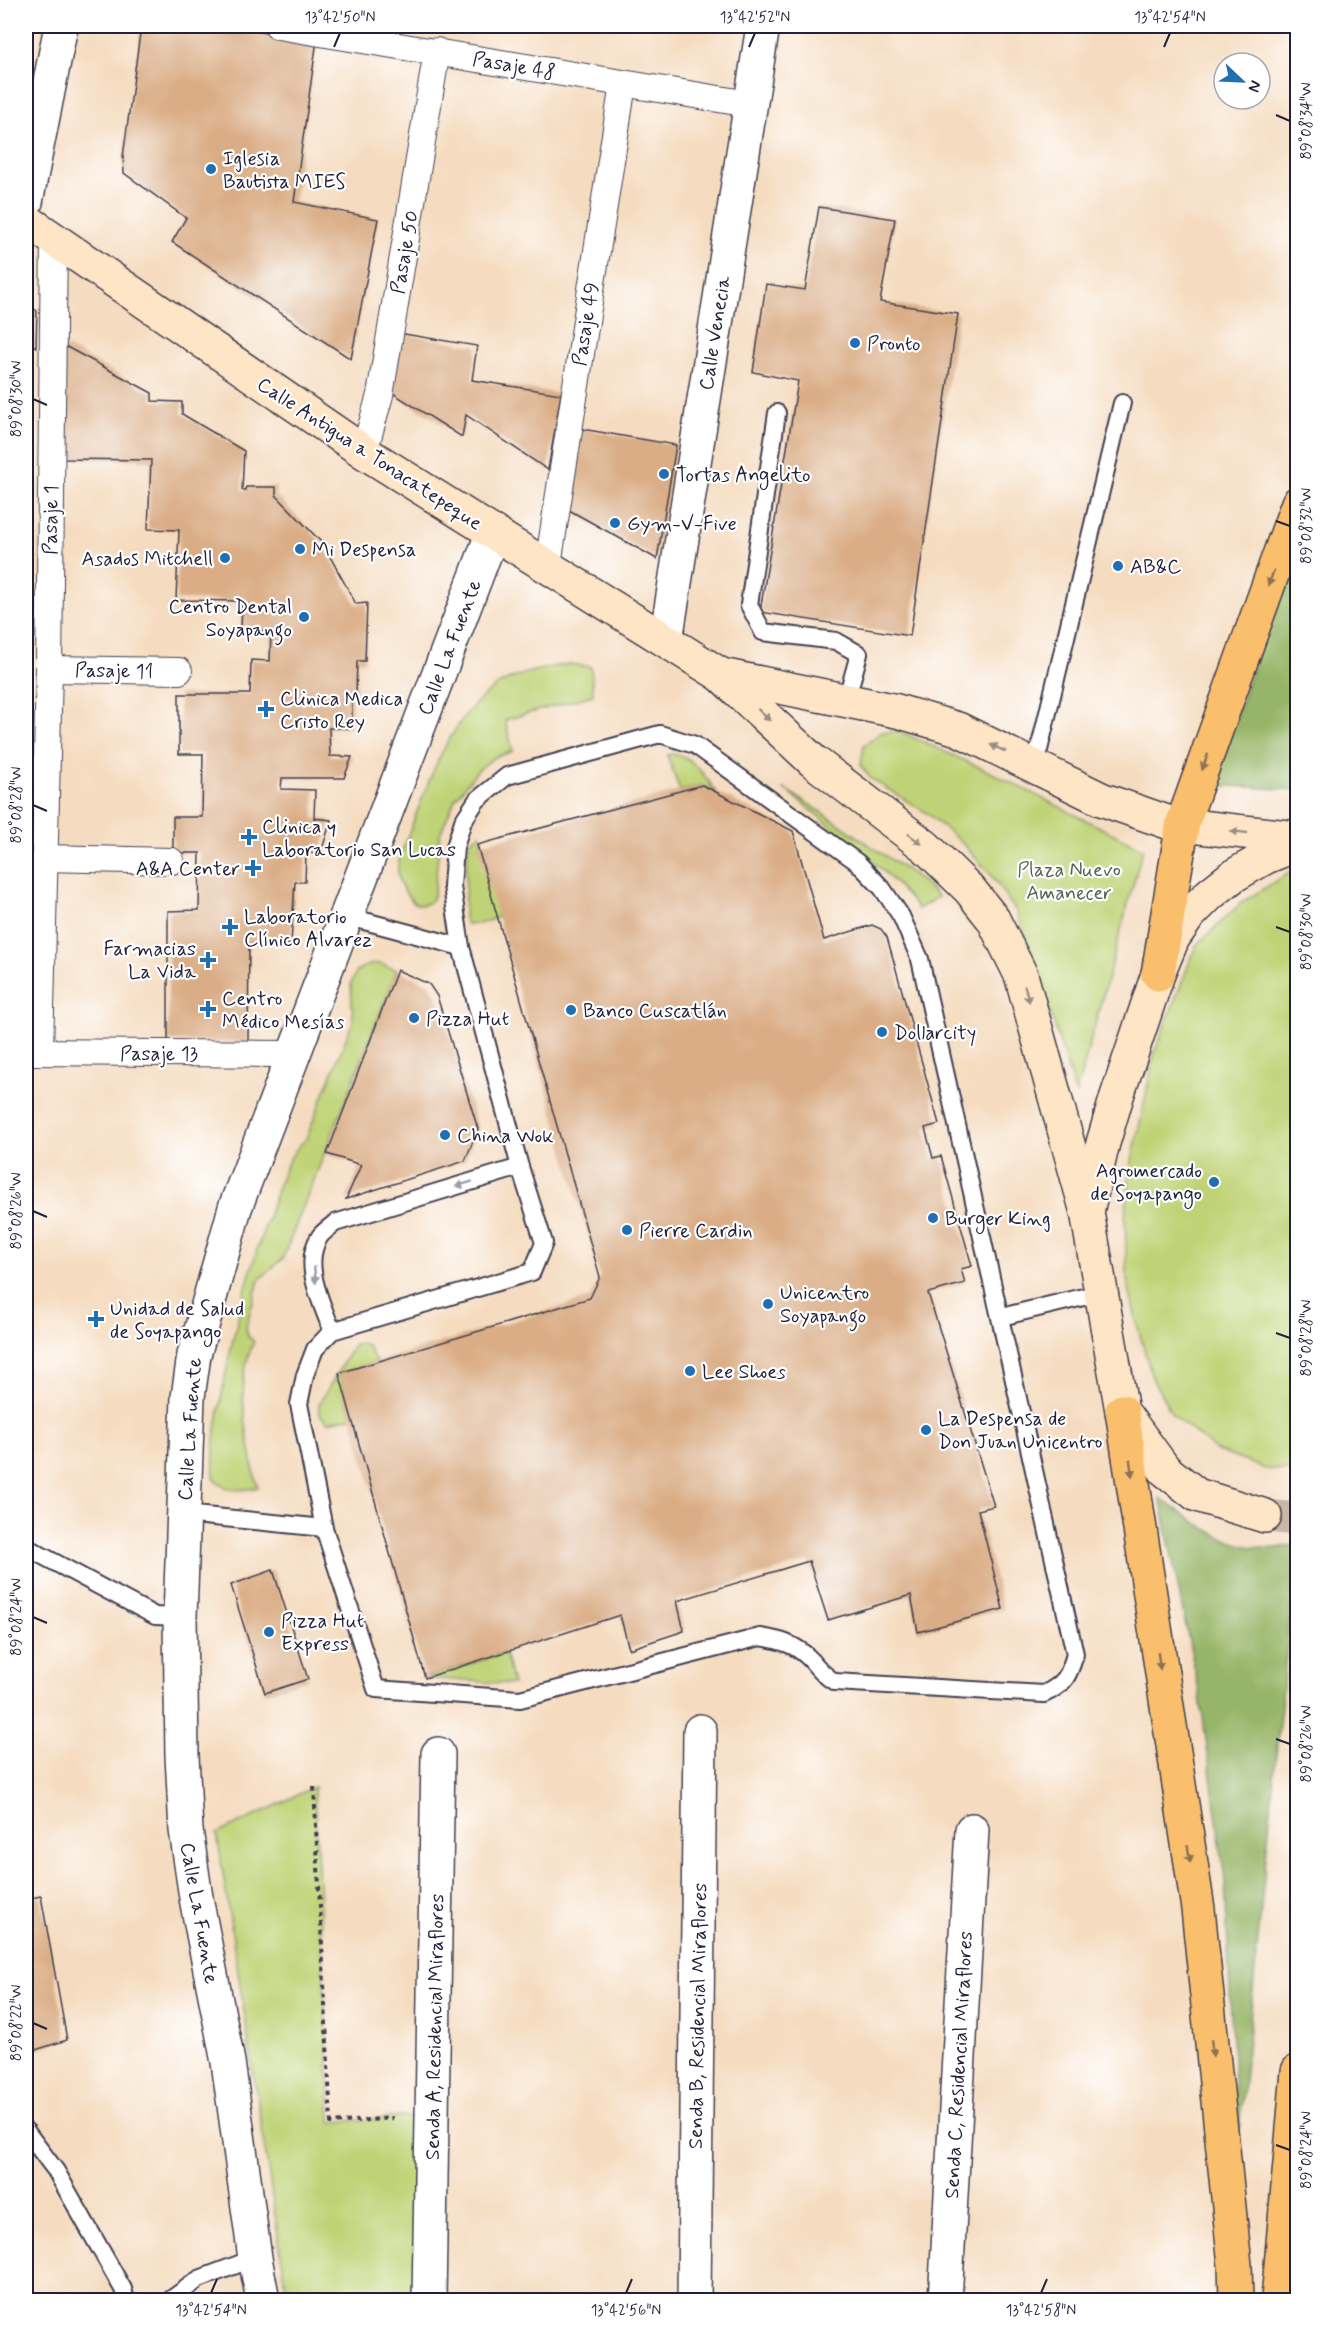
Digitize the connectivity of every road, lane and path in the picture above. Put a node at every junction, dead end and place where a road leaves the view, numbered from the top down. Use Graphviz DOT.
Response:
graph roads {
  1 [pos="61,26"];
  2 [pos="278,26"];
  3 [pos="763,26"];
  4 [pos="437,51"];
  5 [pos="623,84"];
  6 [pos="749,104"];
  7 [pos="26,202"];
  8 [pos="26,220"];
  9 [pos="54,240"];
  10 [pos="1122,403"];
  11 [pos="777,412"];
  12 [pos="364,452"];
  13 [pos="1298,503"];
  14 [pos="493,532"];
  15 [pos="548,565"];
  16 [pos="666,640"];
  17 [pos="49,669"];
  18 [pos="179,671"];
  19 [pos="722,675"];
  20 [pos="846,700"];
  21 [pos="1027,761"];
  22 [pos="1182,825"];
  23 [pos="1298,838"];
  24 [pos="1298,844"];
  25 [pos="45,858"];
  26 [pos="171,861"];
  27 [pos="346,916"];
  28 [pos="461,947"];
  29 [pos="1158,974"];
  30 [pos="33,1052"];
  31 [pos="292,1054"];
  32 [pos="520,1167"];
  33 [pos="1087,1212"];
  34 [pos="1100,1293"];
  35 [pos="1001,1317"];
  36 [pos="332,1331"];
  37 [pos="1122,1410"];
  38 [pos="184,1514"];
  39 [pos="1265,1516"];
  40 [pos="324,1528"];
  41 [pos="26,1547"];
  42 [pos="180,1617"];
  43 [pos="700,1731"];
  44 [pos="438,1754"];
  45 [pos="315,1787"];
  46 [pos="972,1830"];
  47 [pos="1298,2071"];
  48 [pos="433,2115"];
  49 [pos="26,2131"];
  50 [pos="255,2258"];
  51 [pos="126,2301"];
  52 [pos="170,2301"];
  53 [pos="263,2301"];
  54 [pos="429,2301"];
  55 [pos="694,2301"];
  56 [pos="945,2301"];
  57 [pos="1236,2301"];
  58 [pos="1278,2301"];
  1 -- 7 [label="street"];
  2 -- 4 [label="street, Pasaje 48"];
  3 -- 6 [label="street, Calle Venecia"];
  4 -- 5 [label="street, Pasaje 48"];
  4 -- 12 [label="street, Pasaje 50"];
  5 -- 6 [label="street, Pasaje 48"];
  5 -- 15 [label="street, Pasaje 49"];
  6 -- 16 [label="street, Calle Venecia"];
  8 -- 9 [label="main road, Calle Antigua a Tonacatepeque"];
  9 -- 12 [label="main road, Calle Antigua a Tonacatepeque"];
  9 -- 17 [label="street, Pasaje 1"];
  10 -- 21 [label="lane"];
  11 -- 20 [label="lane"];
  12 -- 14 [label="main road, Calle Antigua a Tonacatepeque"];
  13 -- 22 [label="highway, one-way"];
  14 -- 15 [label="main road, Calle Antigua a Tonacatepeque"];
  14 -- 27 [label="street, Calle La Fuente"];
  15 -- 16 [label="main road, Calle Antigua a Tonacatepeque"];
  16 -- 19 [label="main road, Calle Antigua a Tonacatepeque"];
  17 -- 18 [label="street, Pasaje 11"];
  17 -- 25 [label="street, Pasaje 1"];
  19 -- 20 [label="main road, Calle Antigua a Tonacatepeque"];
  19 -- 33 [label="main road, Calle Antigua a Tonacatepeque, one-way"];
  21 -- 20 [label="main road, Calle Antigua a Tonacatepeque, one-way"];
  21 -- 22 [label="main road, Calle Antigua a Tonacatepeque"];
  23 -- 22 [label="main road, Calle Antigua a Tonacatepeque, one-way"];
  22 -- 29 [label="highway"];
  24 -- 29 [label="main road"];
  25 -- 26 [label="street"];
  25 -- 30 [label="street, Pasaje 1"];
  27 -- 28 [label="lane"];
  27 -- 31 [label="street, Calle La Fuente"];
  28 -- 32 [label="lane"];
  28 -- 35 [label="lane"];
  29 -- 33 [label="main road"];
  30 -- 31 [label="street, Pasaje 13"];
  31 -- 38 [label="street, Calle La Fuente"];
  32 -- 36 [label="lane, one-way"];
  32 -- 36 [label="lane"];
  33 -- 34 [label="main road"];
  34 -- 35 [label="lane"];
  34 -- 37 [label="main road"];
  35 -- 40 [label="lane"];
  36 -- 40 [label="lane"];
  37 -- 39 [label="main road"];
  37 -- 57 [label="highway, one-way"];
  38 -- 40 [label="lane"];
  38 -- 42 [label="street, Calle La Fuente"];
  41 -- 42 [label="lane"];
  42 -- 50 [label="street, Calle La Fuente"];
  43 -- 55 [label="street, Senda B, Residencial Miraflores"];
  44 -- 48 [label="street, Senda A, Residencial Miraflores"];
  45 -- 48 [label="path"];
  46 -- 56 [label="street, Senda C, Residencial Miraflores"];
  47 -- 58 [label="highway"];
  48 -- 54 [label="street, Senda A, Residencial Miraflores"];
  49 -- 51 [label="lane"];
  50 -- 52 [label="lane"];
  50 -- 53 [label="street, Calle La Fuente"];
}
